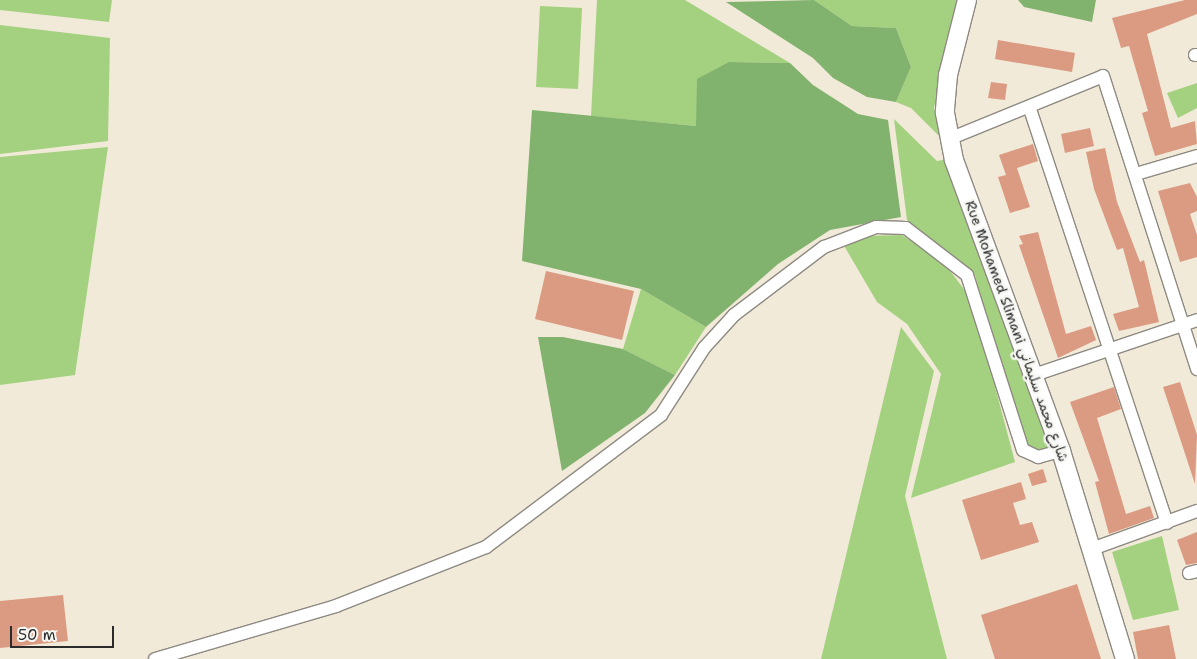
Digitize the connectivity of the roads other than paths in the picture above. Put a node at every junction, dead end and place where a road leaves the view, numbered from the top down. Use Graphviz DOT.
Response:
graph roads {
  1 [pos="967,0"];
  2 [pos="1030,109"];
  3 [pos="950,138"];
  4 [pos="1197,156"];
  5 [pos="1136,174"];
  6 [pos="1197,320"];
  7 [pos="1184,326"];
  8 [pos="1112,351"];
  9 [pos="1197,369"];
  10 [pos="1034,376"];
  11 [pos="1060,451"];
  12 [pos="1197,511"];
  13 [pos="1167,523"];
  14 [pos="1089,550"];
  15 [pos="155,659"];
  16 [pos="1125,659"];
  1 -- 3 [label="street, Rue Mohamed Slimani شارع محمد سليماني"];
  2 -- 3 [label="street"];
  2 -- 5 [label="street"];
  2 -- 8 [label="street"];
  3 -- 10 [label="street, Rue Mohamed Slimani شارع محمد سليماني"];
  4 -- 5 [label="street"];
  5 -- 7 [label="street"];
  6 -- 7 [label="street"];
  7 -- 8 [label="street"];
  7 -- 9 [label="street"];
  8 -- 10 [label="street"];
  8 -- 13 [label="street"];
  10 -- 11 [label="street, Rue Mohamed Slimani شارع محمد سليماني"];
  11 -- 14 [label="street, Rue Mohamed Slimani شارع محمد سليماني"];
  11 -- 15 [label="street"];
  12 -- 13 [label="street"];
  13 -- 14 [label="street"];
  14 -- 16 [label="street, Rue Mohamed Slimani شارع محمد سليماني"];
}
